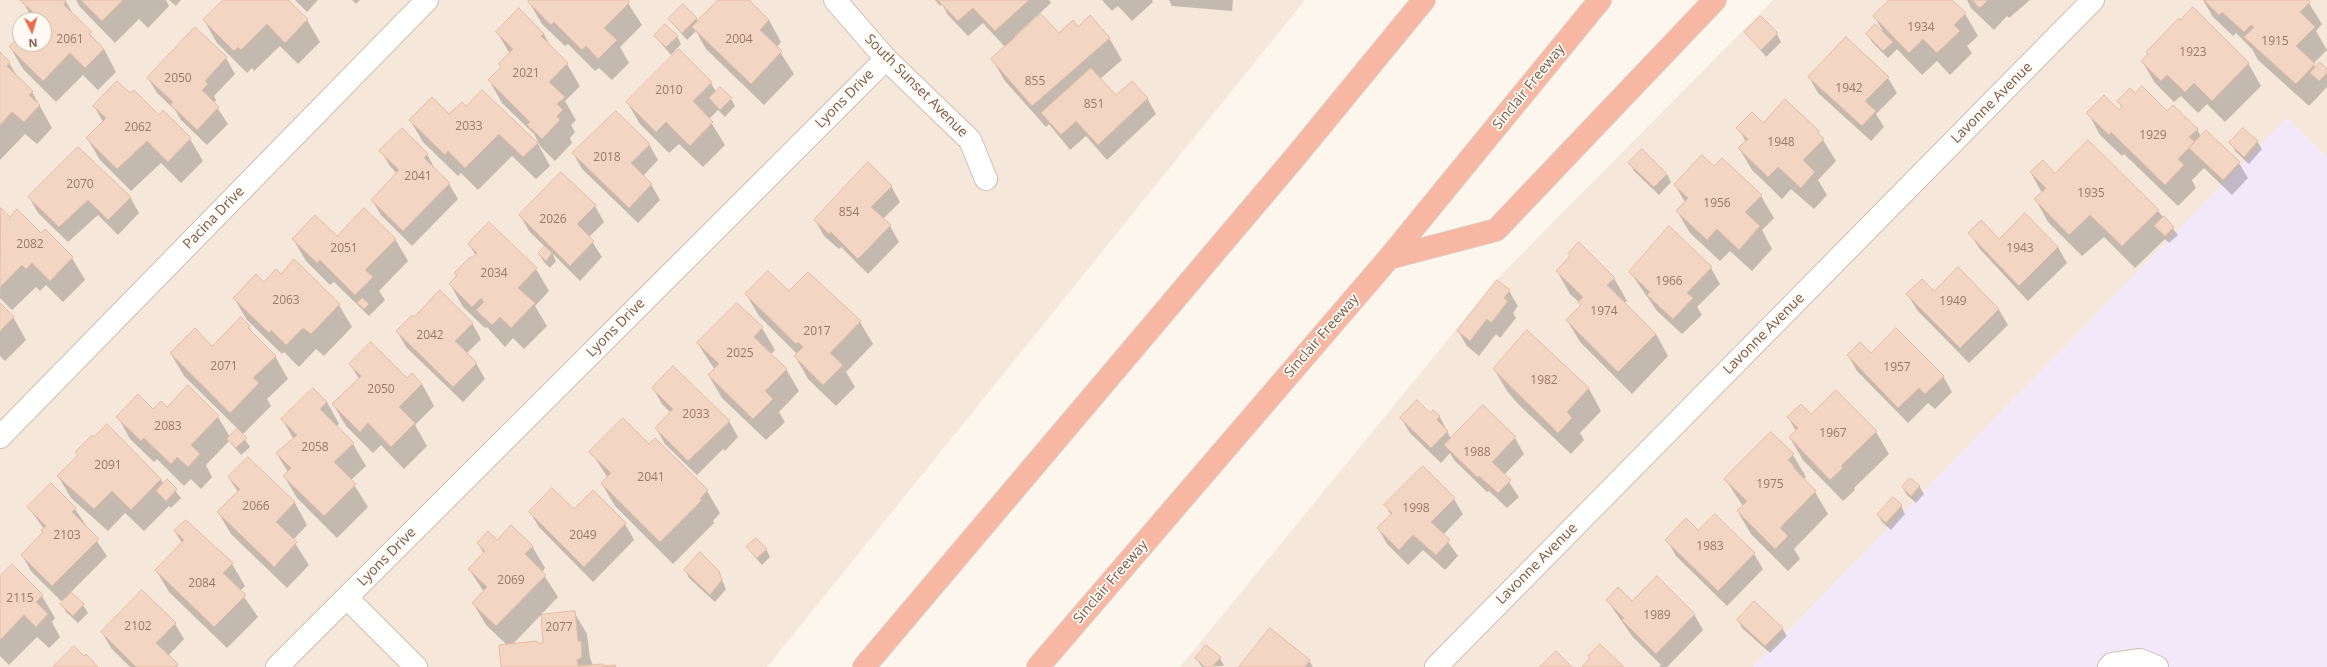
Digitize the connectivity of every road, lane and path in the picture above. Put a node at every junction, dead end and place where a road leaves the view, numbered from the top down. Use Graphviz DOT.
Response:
graph roads {
  1 [pos="427,0"];
  2 [pos="835,0"];
  3 [pos="1424,0"];
  4 [pos="1600,0"];
  5 [pos="1715,0"];
  6 [pos="2093,0"];
  7 [pos="886,59"];
  8 [pos="986,179"];
  9 [pos="1389,258"];
  10 [pos="0,437"];
  11 [pos="347,598"];
  12 [pos="1444,664"];
  13 [pos="278,667"];
  14 [pos="416,667"];
  15 [pos="864,667"];
  16 [pos="1038,667"];
  17 [pos="2109,667"];
  18 [pos="2157,667"];
  1 -- 10 [label="street, Pacina Drive"];
  2 -- 7 [label="street, South Sunset Avenue"];
  3 -- 15 [label="highway"];
  4 -- 9 [label="highway, Sinclair Freeway"];
  5 -- 9 [label="highway"];
  6 -- 12 [label="street, Lavonne Avenue"];
  7 -- 8 [label="street, South Sunset Avenue"];
  7 -- 11 [label="street, Lyons Drive"];
  9 -- 16 [label="highway, Sinclair Freeway"];
  11 -- 13 [label="street, Lyons Drive"];
  11 -- 14 [label="street, Lyons Drive"];
  17 -- 18 [label="street"];
}
